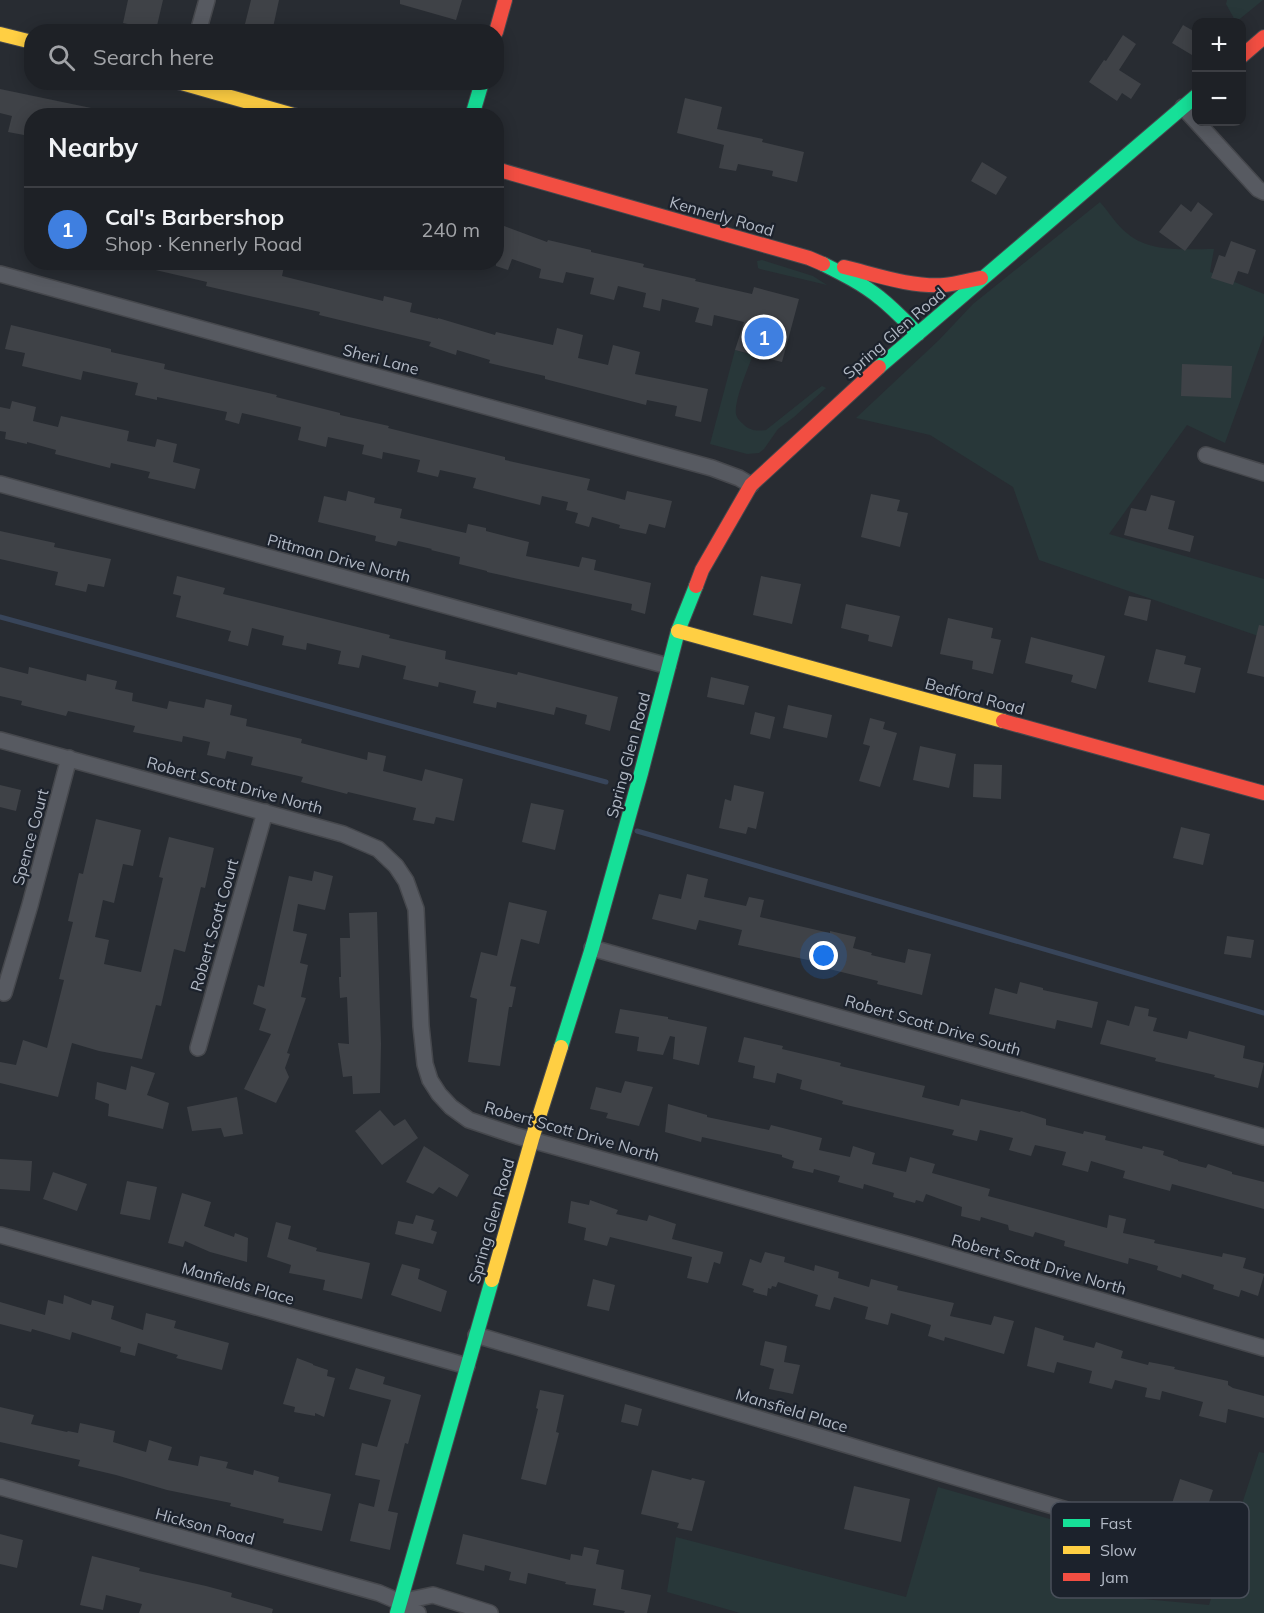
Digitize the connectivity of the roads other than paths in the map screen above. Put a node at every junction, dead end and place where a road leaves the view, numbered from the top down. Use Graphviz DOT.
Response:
graph roads {
  1 [pos="207,0"];
  2 [pos="505,0"];
  3 [pos="200,24"];
  4 [pos="498,24"];
  5 [pos="0,33"];
  6 [pos="1264,37"];
  7 [pos="24,40"];
  8 [pos="1246,53"];
  9 [pos="206,90"];
  10 [pos="480,90"];
  11 [pos="1192,100"];
  12 [pos="1183,107"];
  13 [pos="269,108"];
  14 [pos="474,108"];
  15 [pos="504,171"];
  16 [pos="1264,192"];
  17 [pos="814,260"];
  18 [pos="0,274"];
  19 [pos="982,278"];
  20 [pos="918,334"];
  21 [pos="1206,455"];
  22 [pos="1264,473"];
  23 [pos="0,484"];
  24 [pos="751,485"];
  25 [pos="678,631"];
  26 [pos="668,666"];
  27 [pos="0,740"];
  28 [pos="69,758"];
  29 [pos="1264,793"];
  30 [pos="265,812"];
  31 [pos="592,948"];
  32 [pos="4,993"];
  33 [pos="198,1048"];
  34 [pos="1264,1137"];
  35 [pos="532,1139"];
  36 [pos="0,1235"];
  37 [pos="476,1335"];
  38 [pos="1264,1348"];
  39 [pos="467,1366"];
  40 [pos="0,1487"];
  41 [pos="1051,1505"];
  42 [pos="398,1607"];
  43 [pos="418,1613"];
  44 [pos="490,1613"];
  1 -- 3 [label="street"];
  2 -- 4 [label="street"];
  5 -- 7 [label="street"];
  6 -- 8 [label="street"];
  9 -- 13 [label="street"];
  10 -- 14 [label="street"];
  11 -- 12 [label="street, Spring Glen Road"];
  12 -- 16 [label="street"];
  12 -- 19 [label="street, Spring Glen Road"];
  15 -- 17 [label="street, Kennerly Road"];
  17 -- 19 [label="street"];
  17 -- 20 [label="street, Kennerly Road"];
  18 -- 24 [label="street, Sheri Lane"];
  19 -- 20 [label="street, Spring Glen Road"];
  20 -- 24 [label="street, Spring Glen Road"];
  21 -- 22 [label="street"];
  23 -- 26 [label="street, Pittman Drive North"];
  24 -- 25 [label="street, Spring Glen Road"];
  25 -- 26 [label="street, Spring Glen Road"];
  25 -- 29 [label="street, Bedford Road"];
  26 -- 31 [label="street, Spring Glen Road"];
  27 -- 28 [label="street, Robert Scott Drive North"];
  28 -- 30 [label="street, Robert Scott Drive North"];
  28 -- 32 [label="street, Spence Court"];
  30 -- 33 [label="street, Robert Scott Court"];
  30 -- 35 [label="street, Robert Scott Drive North"];
  31 -- 34 [label="street, Robert Scott Drive South"];
  31 -- 35 [label="street, Spring Glen Road"];
  35 -- 37 [label="street, Spring Glen Road"];
  35 -- 38 [label="street, Robert Scott Drive North"];
  36 -- 39 [label="street, Manfields Place"];
  37 -- 39 [label="street, Spring Glen Road"];
  37 -- 41 [label="street, Mansfield Place"];
  39 -- 42 [label="street, Spring Glen Road"];
  40 -- 42 [label="street, Hickson Road"];
  42 -- 43 [label="street, Hickson Road"];
  42 -- 44 [label="street"];
}
